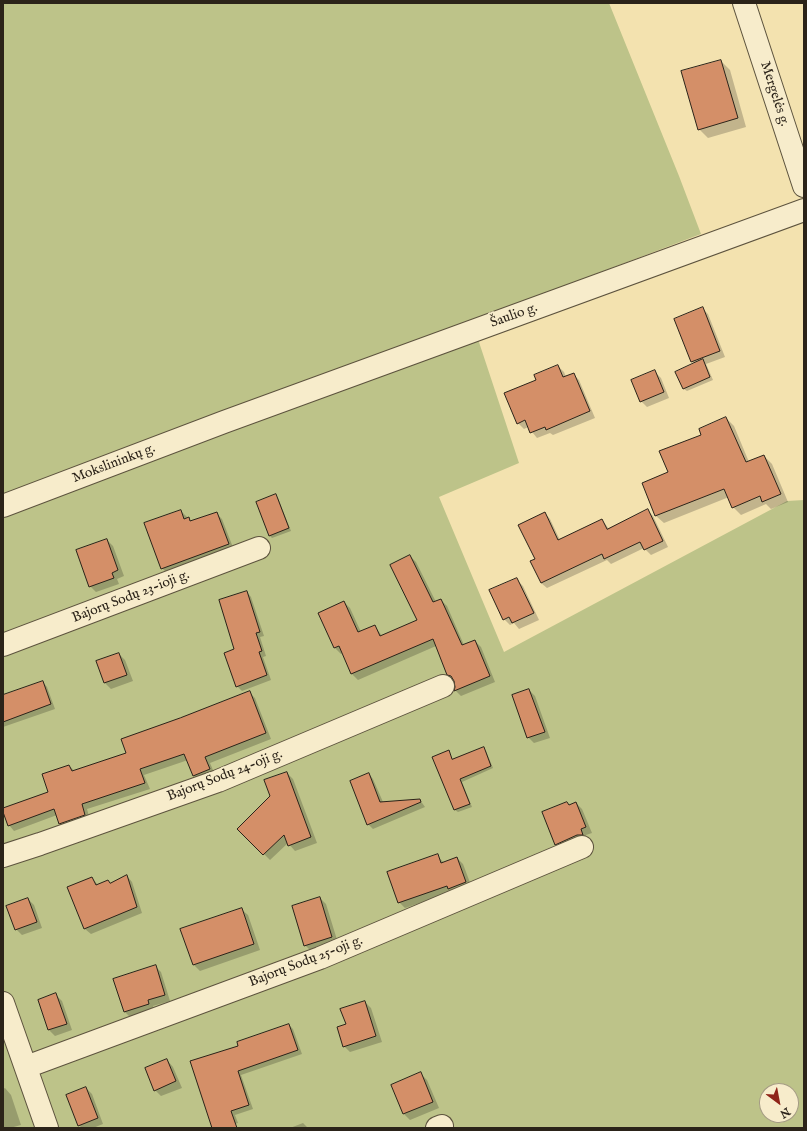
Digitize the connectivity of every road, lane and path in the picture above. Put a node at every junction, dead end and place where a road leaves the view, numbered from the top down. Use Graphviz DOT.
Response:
graph roads {
  1 [pos="744,3"];
  2 [pos="804,186"];
  3 [pos="804,210"];
  4 [pos="224,422"];
  5 [pos="3,506"];
  6 [pos="259,548"];
  7 [pos="3,645"];
  8 [pos="443,686"];
  9 [pos="582,848"];
  10 [pos="3,856"];
  11 [pos="3,1004"];
  12 [pos="26,1067"];
  13 [pos="48,1128"];
  1 -- 2 [label="street, Mergelės g."];
  3 -- 4 [label="street, Šaulio g."];
  4 -- 5 [label="street, Mokslininkų g."];
  6 -- 7 [label="street, Bajorų Sodų 23-ioji g."];
  8 -- 10 [label="street, Bajorų Sodų 24-oji g."];
  9 -- 12 [label="street, Bajorų Sodų 25-oji g."];
  11 -- 12 [label="street"];
  12 -- 13 [label="street"];
}
